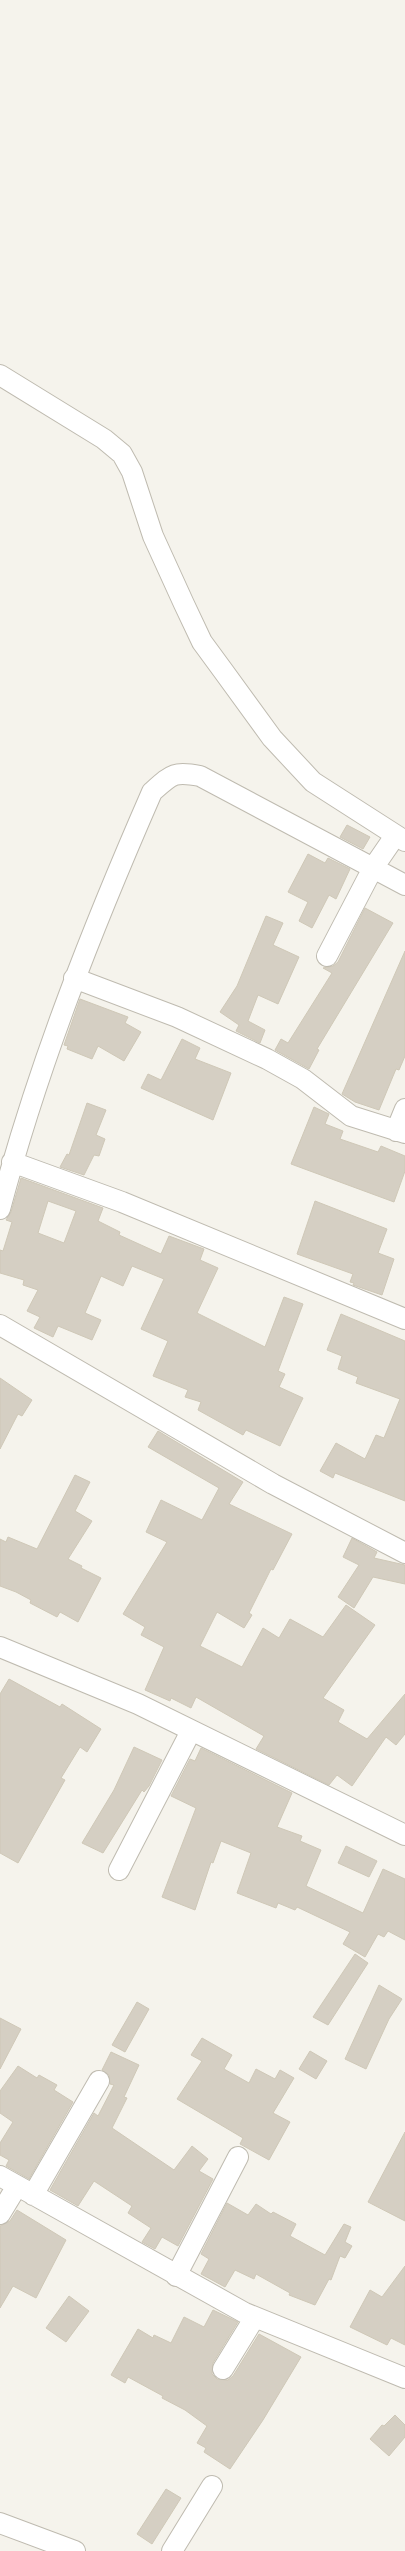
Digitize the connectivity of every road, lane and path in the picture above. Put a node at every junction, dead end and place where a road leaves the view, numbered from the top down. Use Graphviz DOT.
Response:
graph roads {
  1 [pos="0,375"];
  2 [pos="400,839"];
  3 [pos="373,868"];
  4 [pos="405,885"];
  5 [pos="328,956"];
  6 [pos="74,978"];
  7 [pos="405,1109"];
  8 [pos="400,1132"];
  9 [pos="12,1162"];
  10 [pos="0,1209"];
  11 [pos="405,1320"];
  12 [pos="0,1326"];
  13 [pos="405,1552"];
  14 [pos="0,1647"];
  15 [pos="191,1731"];
  16 [pos="405,1835"];
  17 [pos="119,1870"];
  18 [pos="99,2081"];
  19 [pos="238,2157"];
  20 [pos="0,2176"];
  21 [pos="25,2190"];
  22 [pos="0,2214"];
  23 [pos="176,2276"];
  24 [pos="255,2317"];
  25 [pos="223,2369"];
  26 [pos="405,2378"];
  27 [pos="212,2486"];
  28 [pos="0,2523"];
  29 [pos="75,2551"];
  30 [pos="172,2551"];
  1 -- 2 [label="street"];
  2 -- 3 [label="street"];
  3 -- 4 [label="street"];
  3 -- 5 [label="street"];
  3 -- 6 [label="street"];
  6 -- 8 [label="street"];
  6 -- 9 [label="street"];
  7 -- 8 [label="street"];
  9 -- 10 [label="street"];
  9 -- 11 [label="street"];
  12 -- 13 [label="street"];
  14 -- 15 [label="street"];
  15 -- 16 [label="street"];
  15 -- 17 [label="street"];
  18 -- 21 [label="street"];
  19 -- 23 [label="street"];
  20 -- 21 [label="street"];
  21 -- 22 [label="street"];
  21 -- 23 [label="street"];
  23 -- 24 [label="street"];
  24 -- 25 [label="street"];
  24 -- 26 [label="street"];
  27 -- 30 [label="street"];
  28 -- 29 [label="street"];
}
